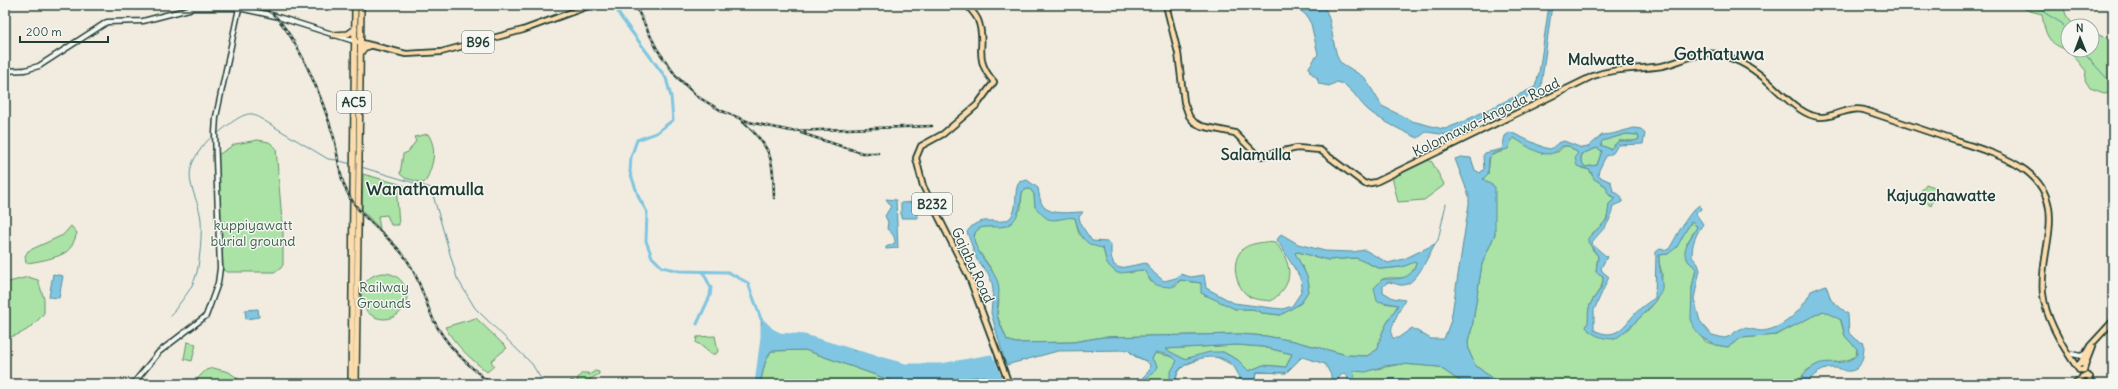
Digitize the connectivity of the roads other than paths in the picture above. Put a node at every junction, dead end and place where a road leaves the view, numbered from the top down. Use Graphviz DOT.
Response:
graph roads {
  1 [pos="355,5"];
  2 [pos="361,5"];
  3 [pos="577,5"];
  4 [pos="591,5"];
  5 [pos="968,5"];
  6 [pos="1166,5"];
  7 [pos="584,7"];
  8 [pos="239,8"];
  9 [pos="355,29"];
  10 [pos="333,34"];
  11 [pos="357,42"];
  12 [pos="370,46"];
  13 [pos="359,55"];
  14 [pos="5,71"];
  15 [pos="356,165"];
  16 [pos="2113,321"];
  17 [pos="2062,342"];
  18 [pos="2093,344"];
  19 [pos="2086,352"];
  20 [pos="2072,354"];
  21 [pos="2081,366"];
  22 [pos="2082,378"];
  23 [pos="2090,380"];
  24 [pos="133,384"];
  25 [pos="351,384"];
  26 [pos="356,384"];
  27 [pos="1009,384"];
  28 [pos="2075,384"];
  29 [pos="2087,384"];
  1 -- 9 [label="highway, AC5"];
  2 -- 11 [label="highway, AC5"];
  3 -- 7 [label="main road"];
  4 -- 7 [label="main road, B96"];
  5 -- 27 [label="main road, Gajaba Road / B232"];
  6 -- 17 [label="main road, Kolonnawa-Angoda Road"];
  7 -- 12 [label="main road, B96"];
  8 -- 10 [label="main road"];
  8 -- 14 [label="main road"];
  8 -- 24 [label="main road"];
  9 -- 10 [label="highway"];
  9 -- 11 [label="highway, AC5"];
  10 -- 11 [label="main road"];
  11 -- 12 [label="main road, B96"];
  11 -- 13 [label="highway, AC5"];
  11 -- 15 [label="highway, AC5"];
  12 -- 13 [label="highway"];
  13 -- 15 [label="highway, AC5"];
  15 -- 25 [label="highway, AC5"];
  15 -- 26 [label="highway, AC5"];
  16 -- 18 [label="main road"];
  17 -- 20 [label="main road, Kolonnawa-Angoda Road"];
  17 -- 21 [label="main road, Kolonnawa-Angoda Road"];
  18 -- 19 [label="main road"];
  18 -- 21 [label="main road"];
  19 -- 20 [label="main road"];
  19 -- 21 [label="main road"];
  20 -- 21 [label="main road, Kolonnawa-Angoda Road"];
  21 -- 22 [label="main road"];
  21 -- 23 [label="main road"];
  22 -- 23 [label="main road"];
  22 -- 28 [label="main road"];
  22 -- 29 [label="main road"];
  23 -- 29 [label="main road"];
}
